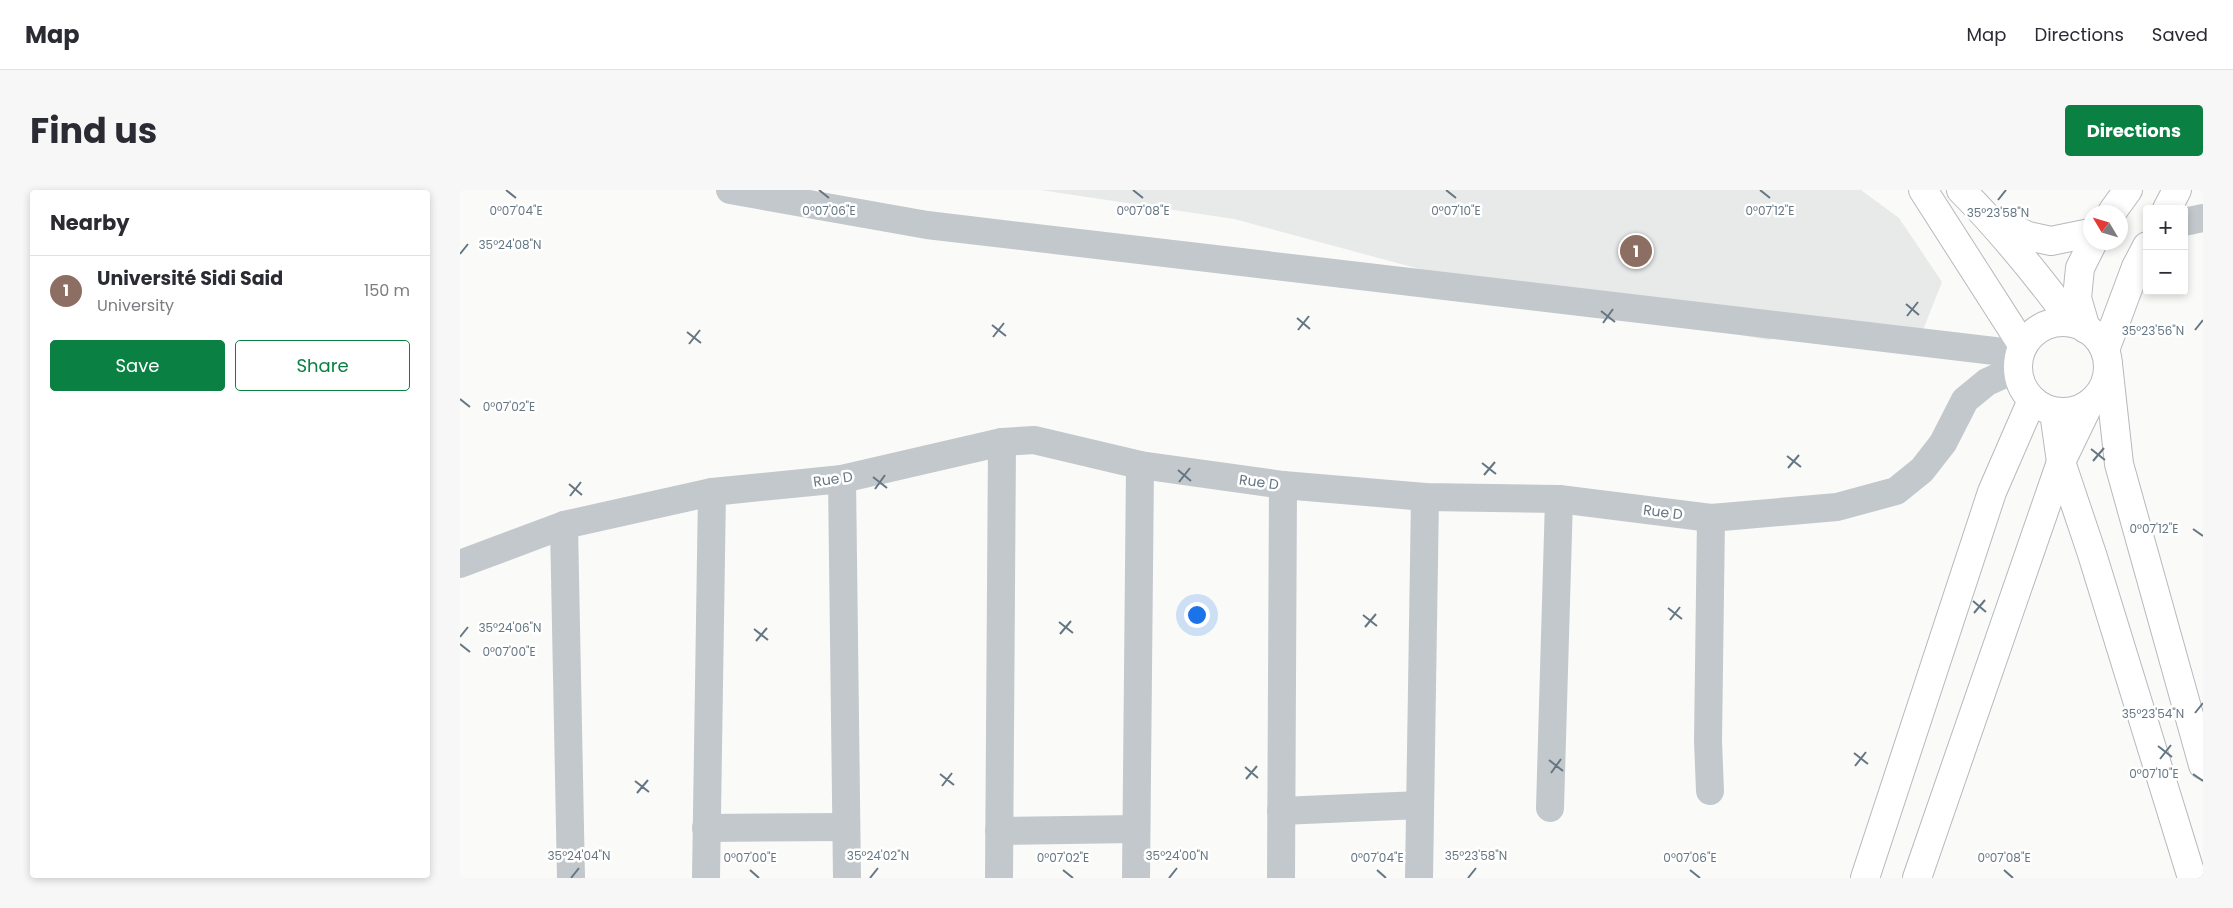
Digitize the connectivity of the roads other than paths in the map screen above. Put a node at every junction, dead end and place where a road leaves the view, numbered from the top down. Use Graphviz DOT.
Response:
graph roads {
  1 [pos="730,190"];
  2 [pos="1923,190"];
  3 [pos="1960,190"];
  4 [pos="2128,190"];
  5 [pos="2177,190"];
  6 [pos="2117,205"];
  7 [pos="2169,205"];
  8 [pos="1989,218"];
  9 [pos="2203,218"];
  10 [pos="2188,221"];
  11 [pos="2083,234"];
  12 [pos="2089,250"];
  13 [pos="2145,250"];
  14 [pos="2079,326"];
  15 [pos="2020,356"];
  16 [pos="2106,357"];
  17 [pos="2089,404"];
  18 [pos="2043,406"];
  19 [pos="1002,442"];
  20 [pos="2061,462"];
  21 [pos="1140,464"];
  22 [pos="842,479"];
  23 [pos="1283,485"];
  24 [pos="712,492"];
  25 [pos="1425,497"];
  26 [pos="1559,499"];
  27 [pos="1711,518"];
  28 [pos="564,525"];
  29 [pos="460,564"];
  30 [pos="2203,765"];
  31 [pos="1710,791"];
  32 [pos="1420,806"];
  33 [pos="1550,808"];
  34 [pos="1281,811"];
  35 [pos="846,827"];
  36 [pos="706,828"];
  37 [pos="1136,830"];
  38 [pos="999,831"];
  39 [pos="571,878"];
  40 [pos="706,878"];
  41 [pos="847,878"];
  42 [pos="999,878"];
  43 [pos="1136,878"];
  44 [pos="1281,878"];
  45 [pos="1419,878"];
  46 [pos="1865,878"];
  47 [pos="1917,878"];
  48 [pos="2192,878"];
  1 -- 15 [label="street"];
  2 -- 15 [label="main road"];
  3 -- 8 [label="main road"];
  4 -- 6 [label="main road"];
  5 -- 7 [label="main road"];
  8 -- 11 [label="main road"];
  8 -- 14 [label="main road"];
  9 -- 10 [label="street"];
  12 -- 14 [label="main road"];
  13 -- 16 [label="main road"];
  14 -- 15 [label="main road"];
  14 -- 16 [label="main road"];
  15 -- 18 [label="main road"];
  15 -- 27 [label="street, Rue D"];
  16 -- 17 [label="main road"];
  16 -- 30 [label="main road"];
  17 -- 18 [label="main road"];
  17 -- 20 [label="main road"];
  18 -- 20 [label="main road"];
  18 -- 46 [label="main road"];
  19 -- 21 [label="street, Rue D"];
  19 -- 22 [label="street, Rue D"];
  19 -- 38 [label="street"];
  20 -- 47 [label="main road"];
  20 -- 48 [label="main road"];
  21 -- 23 [label="street, Rue D"];
  21 -- 37 [label="street"];
  22 -- 24 [label="street, Rue D"];
  22 -- 35 [label="street"];
  23 -- 25 [label="street, Rue D"];
  23 -- 34 [label="street"];
  24 -- 28 [label="street, Rue D"];
  24 -- 36 [label="street"];
  25 -- 26 [label="street, Rue D"];
  25 -- 32 [label="street"];
  26 -- 27 [label="street, Rue D"];
  26 -- 33 [label="street"];
  27 -- 31 [label="street"];
  28 -- 29 [label="street, Rue D"];
  28 -- 39 [label="street"];
  32 -- 34 [label="street"];
  32 -- 45 [label="street"];
  34 -- 44 [label="street"];
  35 -- 36 [label="street"];
  35 -- 41 [label="street"];
  36 -- 40 [label="street"];
  37 -- 38 [label="street"];
  37 -- 43 [label="street"];
  38 -- 42 [label="street"];
}
